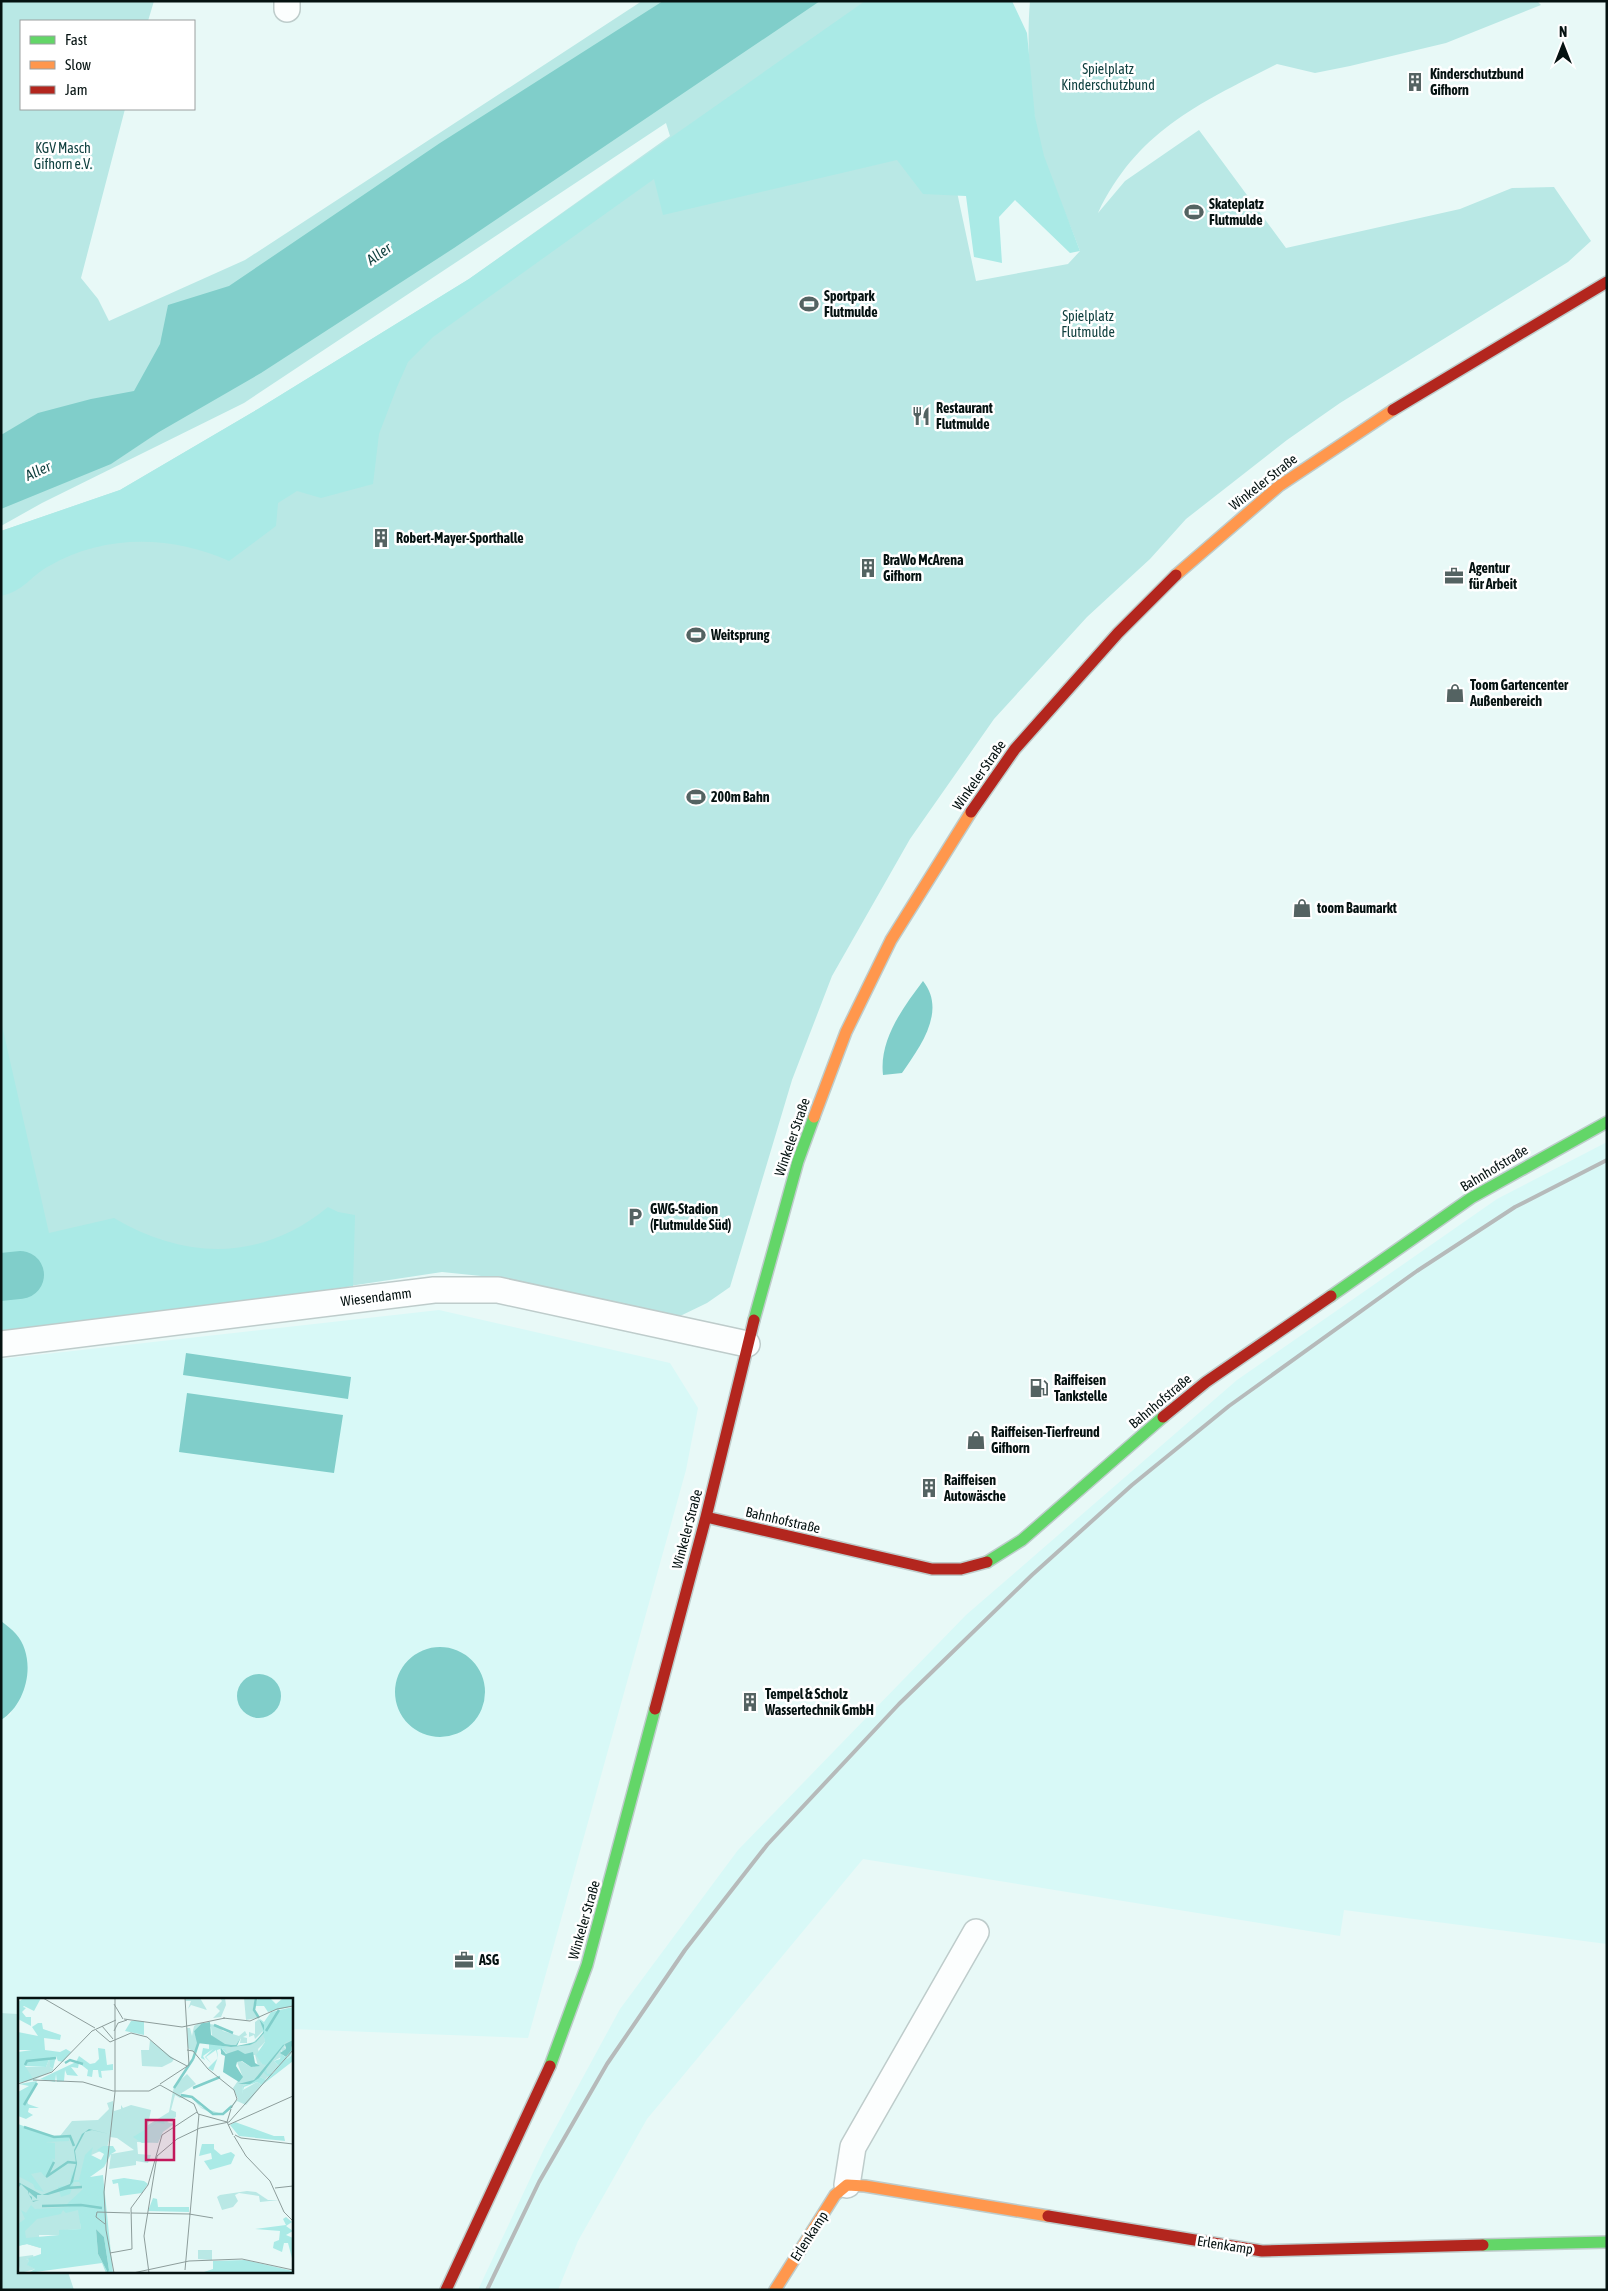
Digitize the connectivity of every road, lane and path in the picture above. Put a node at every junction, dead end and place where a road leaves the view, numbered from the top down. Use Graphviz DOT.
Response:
graph roads {
  1 [pos="1607,282"];
  2 [pos="1607,1122"];
  3 [pos="1,1344"];
  4 [pos="748,1344"];
  5 [pos="706,1517"];
  6 [pos="976,1932"];
  7 [pos="847,2185"];
  8 [pos="1607,2242"];
  9 [pos="446,2290"];
  10 [pos="775,2290"];
  1 -- 4 [label="street, Winkeler Straße"];
  2 -- 5 [label="street, Bahnhofstraße"];
  3 -- 4 [label="street, Wiesendamm"];
  4 -- 5 [label="street, Winkeler Straße"];
  5 -- 9 [label="street, Winkeler Straße"];
  6 -- 7 [label="street"];
  7 -- 8 [label="street, Erlenkamp"];
  7 -- 10 [label="street, Erlenkamp"];
}
